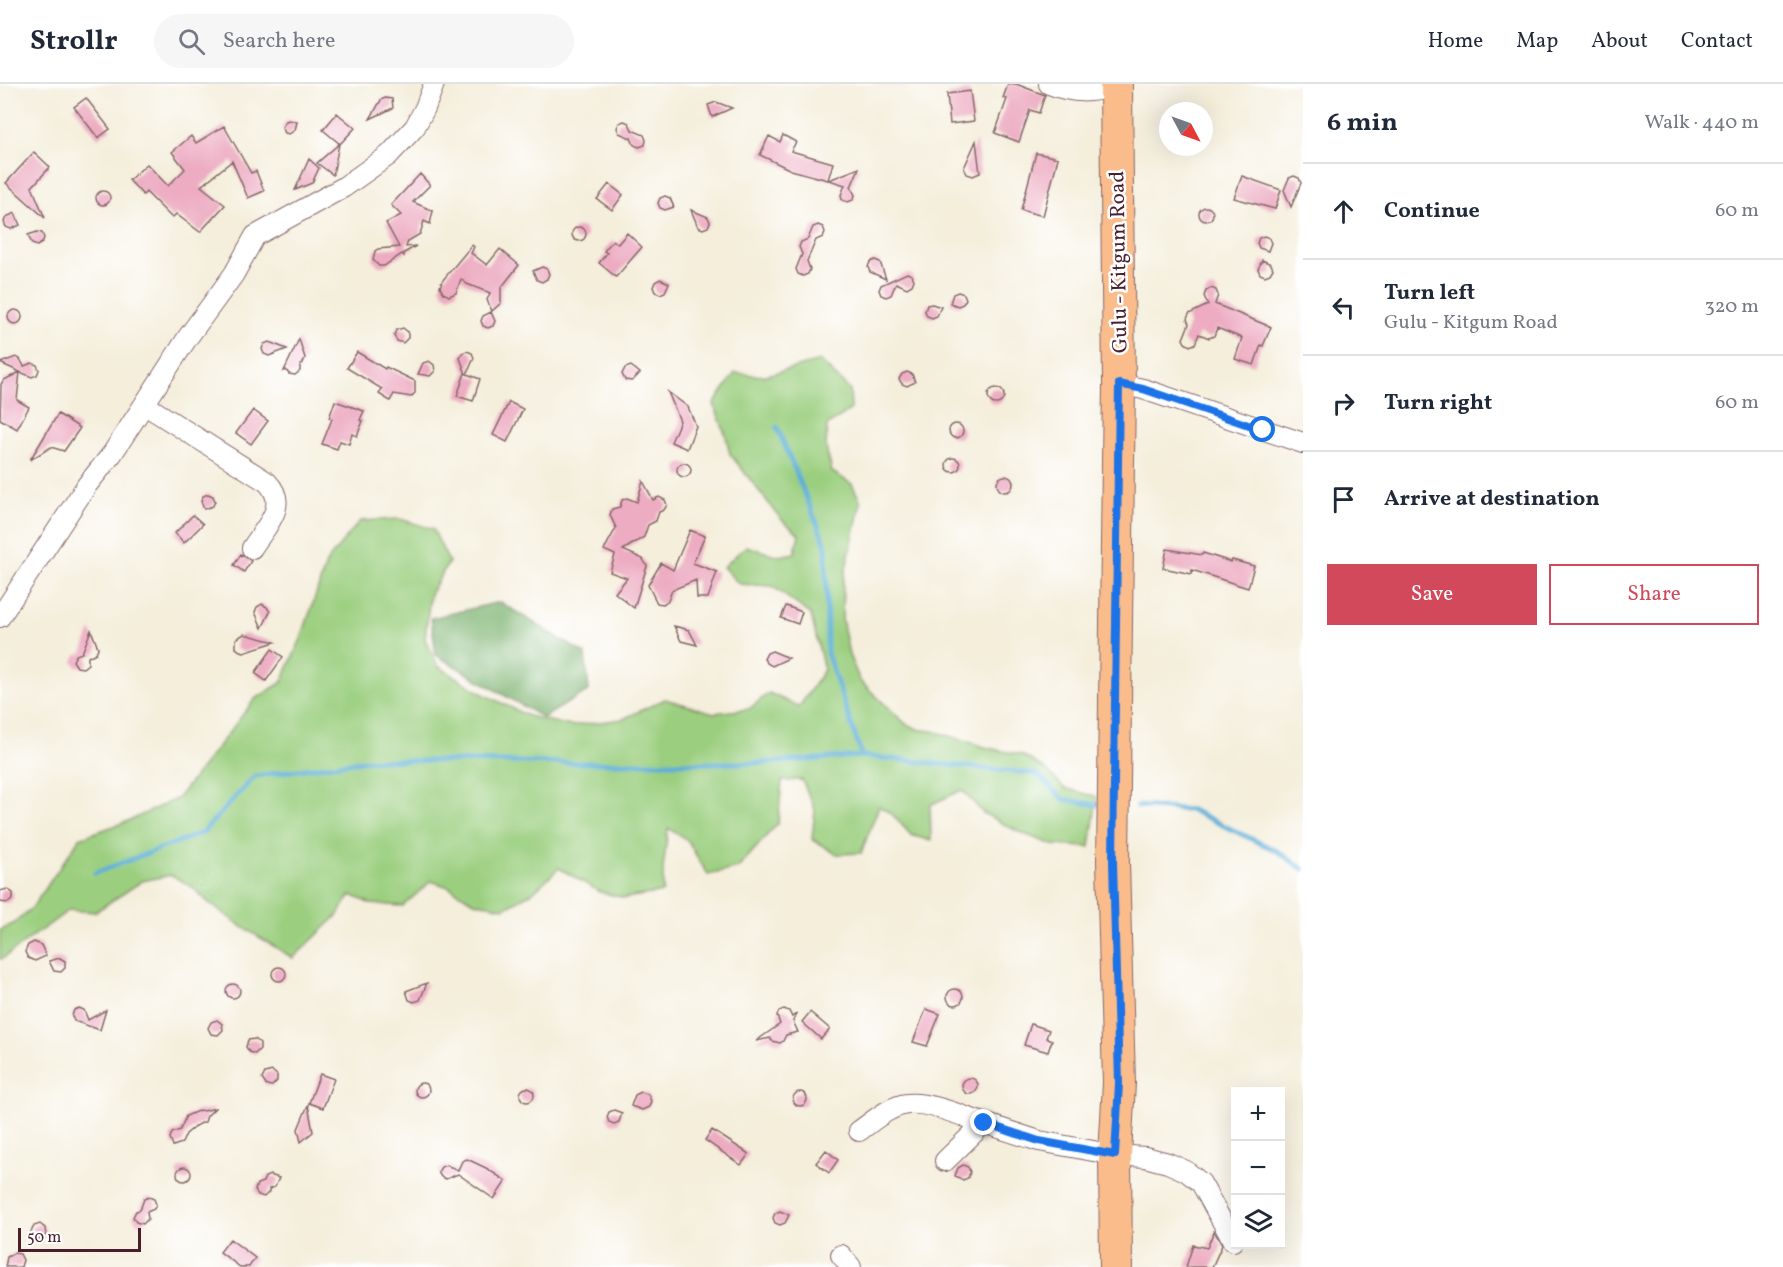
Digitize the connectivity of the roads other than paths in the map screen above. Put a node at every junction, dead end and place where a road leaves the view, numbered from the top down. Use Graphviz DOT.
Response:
graph roads {
  1 [pos="434,84"];
  2 [pos="1049,84"];
  3 [pos="1116,85"];
  4 [pos="1119,384"];
  5 [pos="145,405"];
  6 [pos="1303,442"];
  7 [pos="252,548"];
  8 [pos="0,617"];
  9 [pos="984,1123"];
  10 [pos="859,1131"];
  11 [pos="1115,1155"];
  12 [pos="945,1161"];
  13 [pos="1231,1237"];
  14 [pos="1116,1267"];
  1 -- 5 [label="street"];
  2 -- 3 [label="street"];
  3 -- 4 [label="main road, Gulu - Kitgum Road"];
  4 -- 6 [label="street"];
  4 -- 11 [label="main road, Gulu - Kitgum Road"];
  5 -- 7 [label="street"];
  5 -- 8 [label="street"];
  9 -- 10 [label="street"];
  9 -- 11 [label="street"];
  9 -- 12 [label="street"];
  11 -- 13 [label="street"];
  11 -- 14 [label="main road, Gulu - Kitgum Road"];
}
